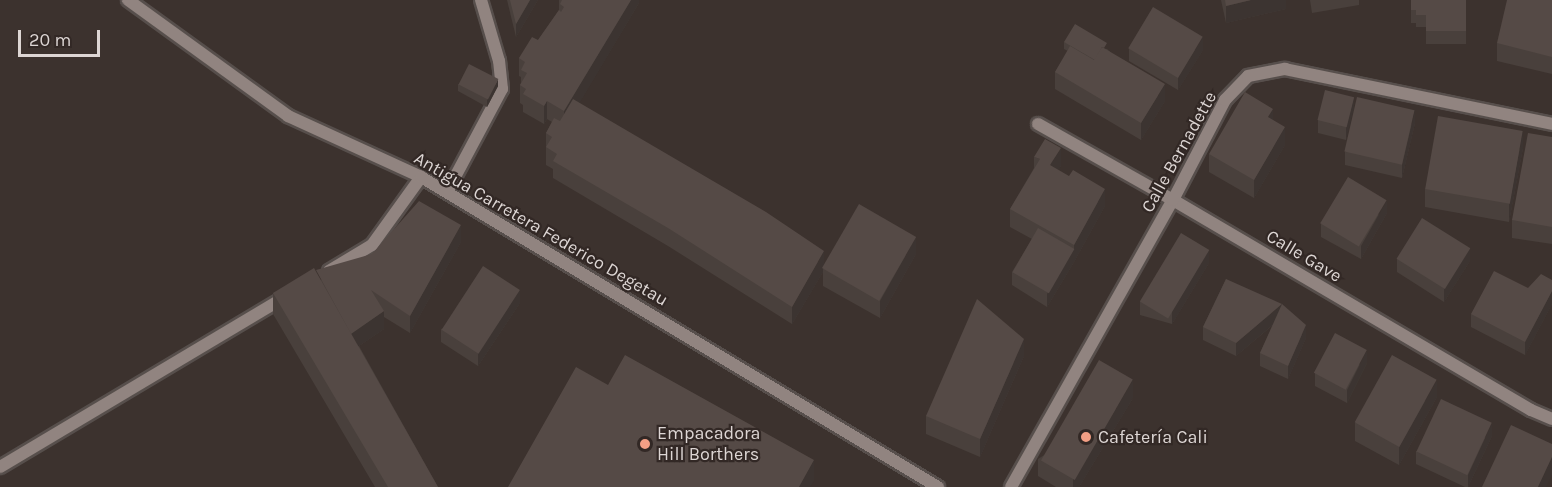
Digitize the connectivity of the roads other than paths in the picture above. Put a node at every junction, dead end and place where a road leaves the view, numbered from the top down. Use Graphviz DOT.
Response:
graph roads {
  1 [pos="128,0"];
  2 [pos="481,0"];
  3 [pos="1038,124"];
  4 [pos="1552,124"];
  5 [pos="421,177"];
  6 [pos="447,192"];
  7 [pos="1173,200"];
  8 [pos="322,275"];
  9 [pos="291,293"];
  10 [pos="1552,419"];
  11 [pos="0,467"];
  12 [pos="938,487"];
  13 [pos="1011,487"];
  1 -- 5 [label="street, Antigua Carretera Federico Degetau"];
  2 -- 6 [label="street"];
  3 -- 7 [label="street, Calle Gave"];
  4 -- 7 [label="street, Calle Bernadette"];
  5 -- 6 [label="street, Antigua Carretera Federico Degetau"];
  5 -- 8 [label="street"];
  6 -- 12 [label="street, Antigua Carretera Federico Degetau"];
  7 -- 10 [label="street, Calle Gave"];
  7 -- 13 [label="street, Calle Bernadette"];
  9 -- 11 [label="street"];
}
